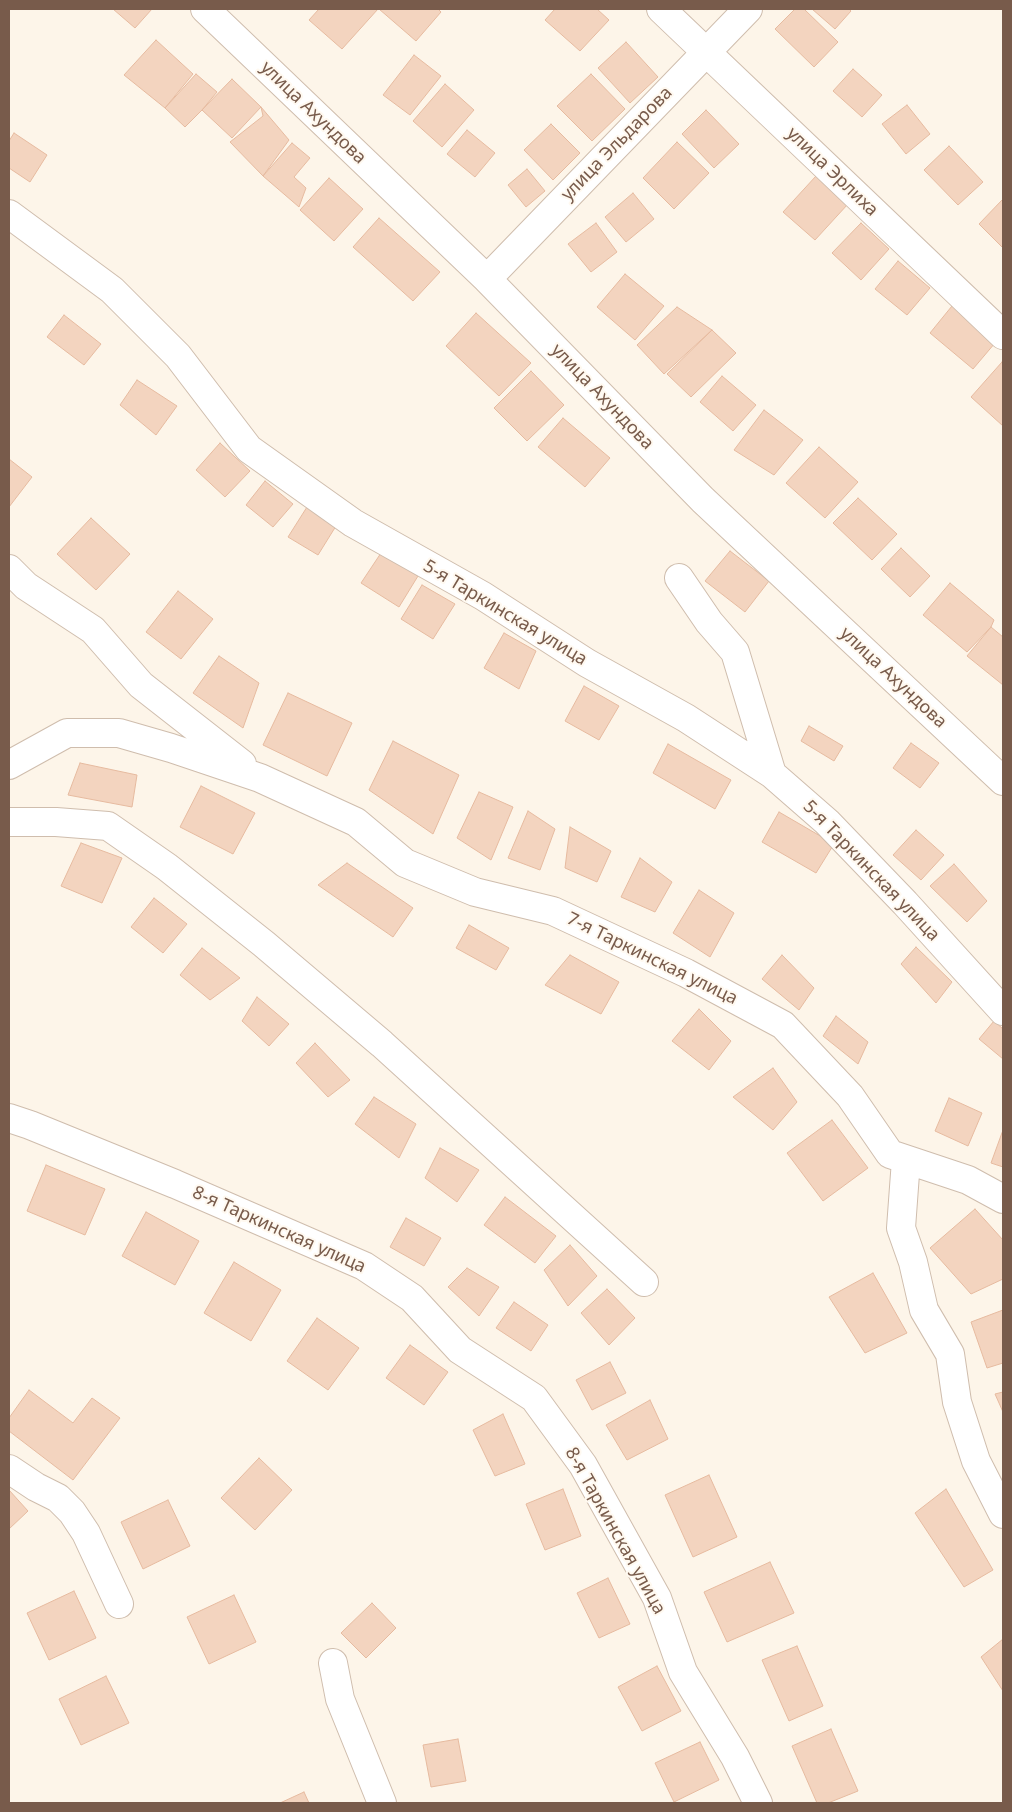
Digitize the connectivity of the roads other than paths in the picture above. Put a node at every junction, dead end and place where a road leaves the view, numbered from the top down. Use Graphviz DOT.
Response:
graph roads {
  1 [pos="205,9"];
  2 [pos="661,9"];
  3 [pos="748,9"];
  4 [pos="706,52"];
  5 [pos="9,214"];
  6 [pos="487,279"];
  7 [pos="1003,335"];
  8 [pos="9,569"];
  9 [pos="679,578"];
  10 [pos="9,765"];
  11 [pos="772,774"];
  12 [pos="260,778"];
  13 [pos="1003,781"];
  14 [pos="9,822"];
  15 [pos="1003,1011"];
  16 [pos="9,1118"];
  17 [pos="906,1160"];
  18 [pos="1003,1199"];
  19 [pos="644,1282"];
  20 [pos="9,1469"];
  21 [pos="1003,1514"];
  22 [pos="118,1604"];
  23 [pos="333,1663"];
  24 [pos="382,1803"];
  25 [pos="758,1803"];
  1 -- 6 [label="street, улица Ахундова"];
  2 -- 4 [label="street, улица Эрлиха"];
  3 -- 4 [label="street, улица Эльдарова"];
  4 -- 6 [label="street, улица Эльдарова"];
  4 -- 7 [label="street, улица Эрлиха"];
  5 -- 11 [label="street, 5-я Таркинская улица"];
  6 -- 13 [label="street, улица Ахундова"];
  8 -- 12 [label="street, 7-я Таркинская улица"];
  9 -- 11 [label="street"];
  10 -- 12 [label="street, 7-я Таркинская улица"];
  11 -- 15 [label="street, 5-я Таркинская улица"];
  12 -- 17 [label="street, 7-я Таркинская улица"];
  14 -- 19 [label="street"];
  16 -- 25 [label="street, 8-я Таркинская улица"];
  17 -- 18 [label="street, 7-я Таркинская улица"];
  17 -- 21 [label="street"];
  20 -- 22 [label="street"];
  23 -- 24 [label="street"];
}
